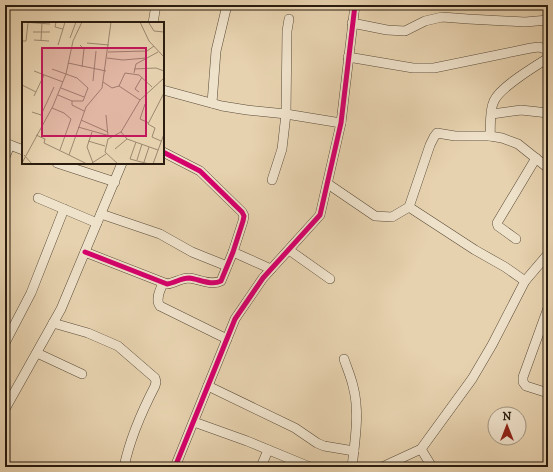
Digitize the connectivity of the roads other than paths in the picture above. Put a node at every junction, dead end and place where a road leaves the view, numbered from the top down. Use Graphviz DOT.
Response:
graph roads {
  1 [pos="156,5"];
  2 [pos="227,5"];
  3 [pos="354,5"];
  4 [pos="289,19"];
  5 [pos="548,20"];
  6 [pos="153,22"];
  7 [pos="352,23"];
  8 [pos="548,50"];
  9 [pos="348,57"];
  10 [pos="548,58"];
  11 [pos="164,90"];
  12 [pos="212,103"];
  13 [pos="548,113"];
  14 [pos="286,114"];
  15 [pos="492,114"];
  16 [pos="341,123"];
  17 [pos="490,136"];
  18 [pos="7,144"];
  19 [pos="22,150"];
  20 [pos="164,153"];
  21 [pos="5,157"];
  22 [pos="536,158"];
  23 [pos="60,164"];
  24 [pos="122,164"];
  25 [pos="548,168"];
  26 [pos="272,180"];
  27 [pos="114,182"];
  28 [pos="328,184"];
  29 [pos="38,198"];
  30 [pos="409,207"];
  31 [pos="64,209"];
  32 [pos="99,219"];
  33 [pos="516,239"];
  34 [pos="289,250"];
  35 [pos="85,252"];
  36 [pos="233,252"];
  37 [pos="548,254"];
  38 [pos="227,266"];
  39 [pos="271,269"];
  40 [pos="330,279"];
  41 [pos="525,282"];
  42 [pos="163,283"];
  43 [pos="548,308"];
  44 [pos="53,323"];
  45 [pos="227,339"];
  46 [pos="5,343"];
  47 [pos="37,353"];
  48 [pos="344,359"];
  49 [pos="82,374"];
  50 [pos="208,386"];
  51 [pos="548,393"];
  52 [pos="5,409"];
  53 [pos="194,422"];
  54 [pos="422,449"];
  55 [pos="268,450"];
  56 [pos="354,451"];
  57 [pos="124,467"];
  58 [pos="175,467"];
  59 [pos="261,467"];
  60 [pos="310,467"];
  61 [pos="352,467"];
  62 [pos="382,467"];
  63 [pos="432,467"];
  1 -- 6 [label="street"];
  2 -- 12 [label="street"];
  3 -- 7 [label="street"];
  4 -- 14 [label="street"];
  5 -- 7 [label="street"];
  7 -- 9 [label="street"];
  8 -- 9 [label="street"];
  9 -- 16 [label="street"];
  10 -- 15 [label="street"];
  11 -- 12 [label="street"];
  12 -- 14 [label="street"];
  13 -- 15 [label="street"];
  14 -- 16 [label="street"];
  14 -- 26 [label="street"];
  15 -- 17 [label="street"];
  16 -- 28 [label="street"];
  17 -- 22 [label="street"];
  17 -- 30 [label="street"];
  18 -- 19 [label="street"];
  18 -- 21 [label="street"];
  20 -- 36 [label="street"];
  22 -- 25 [label="street"];
  22 -- 33 [label="street"];
  23 -- 27 [label="street"];
  24 -- 27 [label="street"];
  27 -- 32 [label="street"];
  28 -- 30 [label="street"];
  28 -- 34 [label="street"];
  29 -- 31 [label="street"];
  30 -- 41 [label="street"];
  31 -- 32 [label="street"];
  31 -- 46 [label="street"];
  32 -- 35 [label="street"];
  32 -- 38 [label="street"];
  34 -- 39 [label="street"];
  34 -- 40 [label="street"];
  35 -- 42 [label="street"];
  35 -- 44 [label="street"];
  36 -- 38 [label="street"];
  36 -- 39 [label="street"];
  37 -- 41 [label="street"];
  38 -- 42 [label="street"];
  39 -- 45 [label="street"];
  41 -- 54 [label="street"];
  42 -- 45 [label="street"];
  43 -- 51 [label="street"];
  44 -- 47 [label="street"];
  44 -- 57 [label="street"];
  45 -- 50 [label="street"];
  47 -- 49 [label="street"];
  47 -- 52 [label="street"];
  48 -- 56 [label="street"];
  50 -- 53 [label="street"];
  50 -- 56 [label="street"];
  53 -- 55 [label="street"];
  53 -- 58 [label="street"];
  54 -- 62 [label="street"];
  54 -- 63 [label="street"];
  55 -- 59 [label="street"];
  55 -- 60 [label="street"];
  56 -- 61 [label="street"];
}
